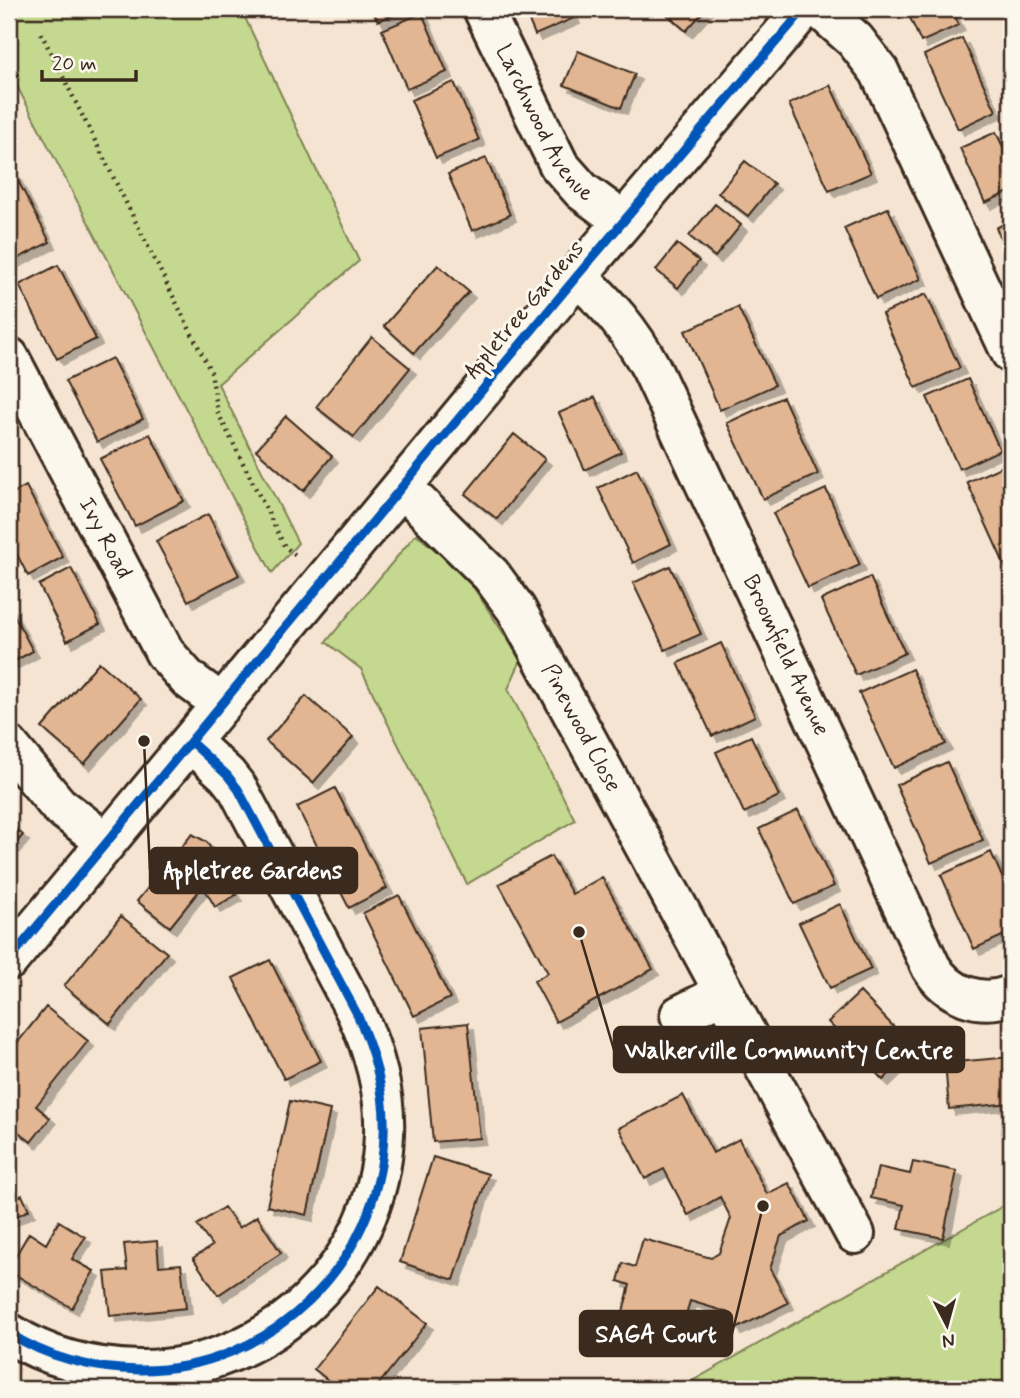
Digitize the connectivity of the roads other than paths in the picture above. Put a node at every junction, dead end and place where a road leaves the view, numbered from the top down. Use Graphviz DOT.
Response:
graph roads {
  1 [pos="483,9"];
  2 [pos="804,9"];
  3 [pos="820,9"];
  4 [pos="623,222"];
  5 [pos="577,276"];
  6 [pos="1011,353"];
  7 [pos="13,377"];
  8 [pos="402,487"];
  9 [pos="222,704"];
  10 [pos="191,742"];
  11 [pos="9,746"];
  12 [pos="106,842"];
  13 [pos="9,960"];
  14 [pos="724,993"];
  15 [pos="1011,995"];
  16 [pos="680,1016"];
  17 [pos="855,1234"];
  18 [pos="9,1333"];
  1 -- 4 [label="street, Larchwood Avenue"];
  2 -- 4 [label="street, Appletree Gardens"];
  3 -- 6 [label="street"];
  4 -- 5 [label="street, Appletree Gardens"];
  5 -- 8 [label="street, Appletree Gardens"];
  5 -- 15 [label="street, Broomfield Avenue"];
  7 -- 9 [label="street, Ivy Road"];
  8 -- 9 [label="street, Appletree Gardens"];
  8 -- 14 [label="street, Pinewood Close"];
  9 -- 10 [label="street, Appletree Gardens"];
  10 -- 12 [label="street, Appletree Gardens"];
  10 -- 18 [label="street"];
  11 -- 12 [label="street"];
  12 -- 13 [label="street, Appletree Gardens"];
  14 -- 16 [label="street"];
  14 -- 17 [label="street, Pinewood Close"];
}
